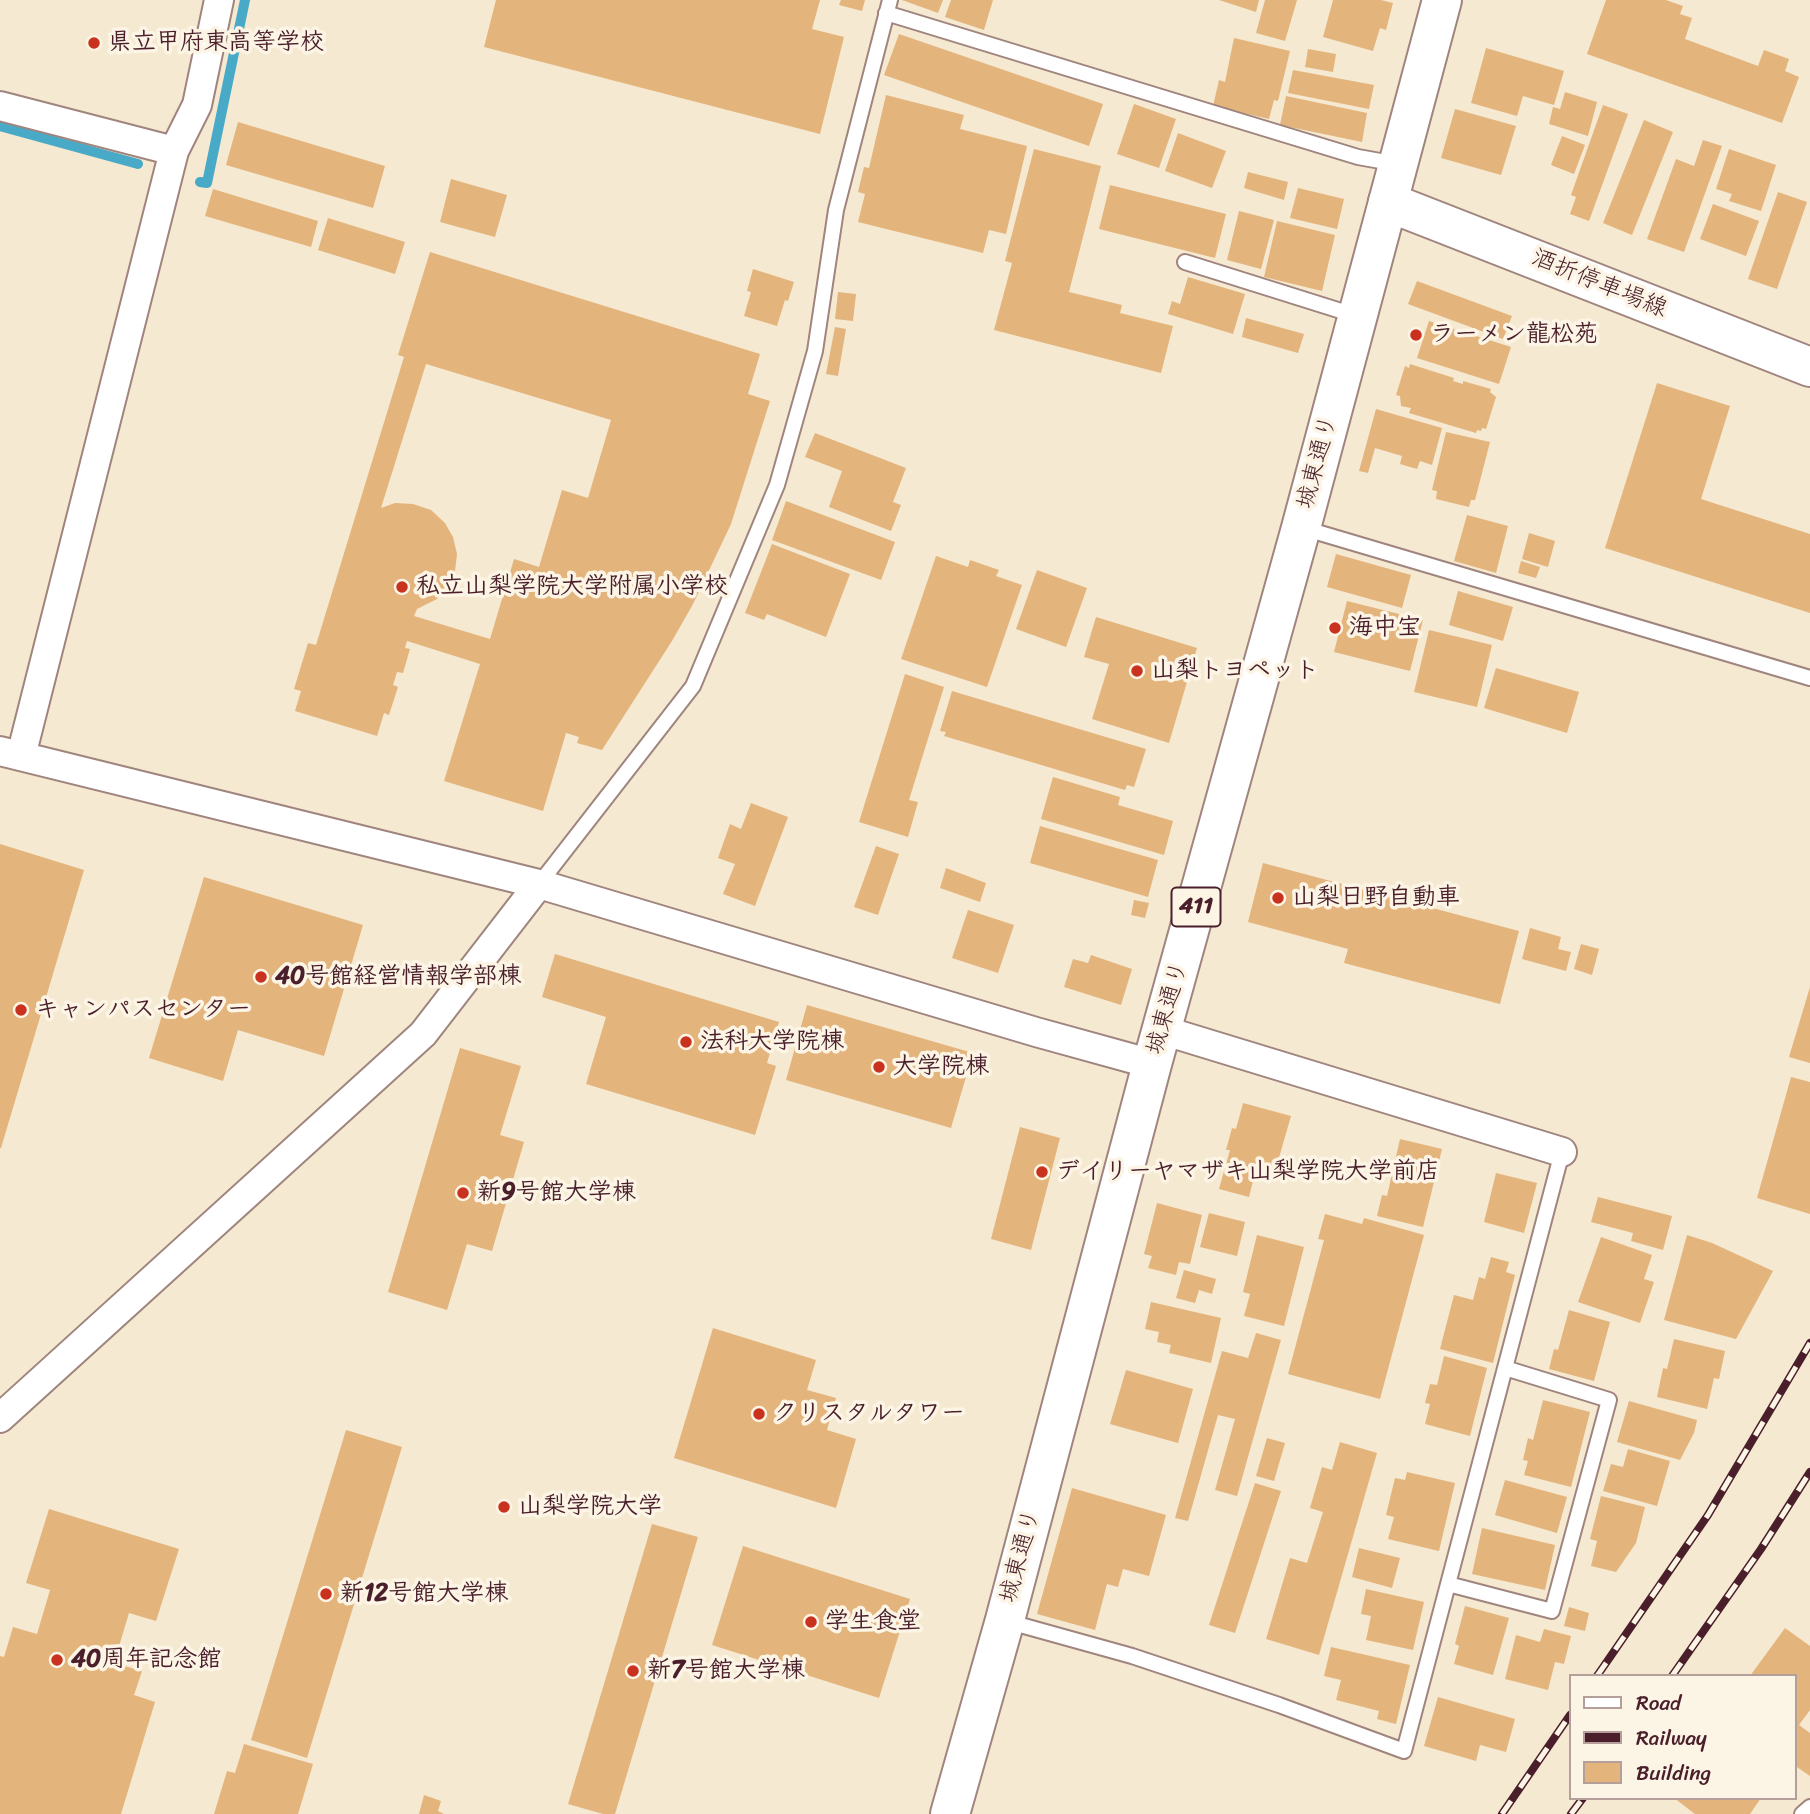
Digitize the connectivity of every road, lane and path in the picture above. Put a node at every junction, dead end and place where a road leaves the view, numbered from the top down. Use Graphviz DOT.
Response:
graph roads {
  1 [pos="219,0"];
  2 [pos="1442,0"];
  3 [pos="888,6"];
  4 [pos="0,106"];
  5 [pos="174,151"];
  6 [pos="1396,164"];
  7 [pos="1388,202"];
  8 [pos="1185,262"];
  9 [pos="1357,316"];
  10 [pos="1810,367"];
  11 [pos="1301,528"];
  12 [pos="1810,678"];
  13 [pos="10,753"];
  14 [pos="539,884"];
  15 [pos="1157,1047"];
  16 [pos="1562,1152"];
  17 [pos="1505,1368"];
  18 [pos="0,1418"];
  19 [pos="1448,1584"];
  20 [pos="1005,1620"];
  21 [pos="1810,1807"];
  22 [pos="950,1814"];
  23 [pos="1802,1814"];
  1 -- 5 [label="street"];
  2 -- 6 [label="main road, 城東通り / 411"];
  3 -- 6 [label="lane"];
  3 -- 14 [label="lane"];
  4 -- 5 [label="street"];
  5 -- 13 [label="street"];
  6 -- 7 [label="main road, 城東通り / 411"];
  7 -- 9 [label="main road, 城東通り / 411"];
  7 -- 10 [label="main road, 酒折停車場線"];
  8 -- 9 [label="lane"];
  9 -- 11 [label="main road, 城東通り / 411"];
  11 -- 12 [label="lane"];
  11 -- 15 [label="main road, 城東通り / 411"];
  13 -- 14 [label="street"];
  14 -- 15 [label="street"];
  14 -- 18 [label="street"];
  15 -- 16 [label="street"];
  15 -- 20 [label="main road, 城東通り / 411"];
  16 -- 17 [label="lane"];
  17 -- 19 [label="lane"];
  17 -- 19 [label="lane"];
  19 -- 20 [label="lane"];
  20 -- 22 [label="main road, 城東通り / 411"];
  21 -- 23 [label="lane"];
}
